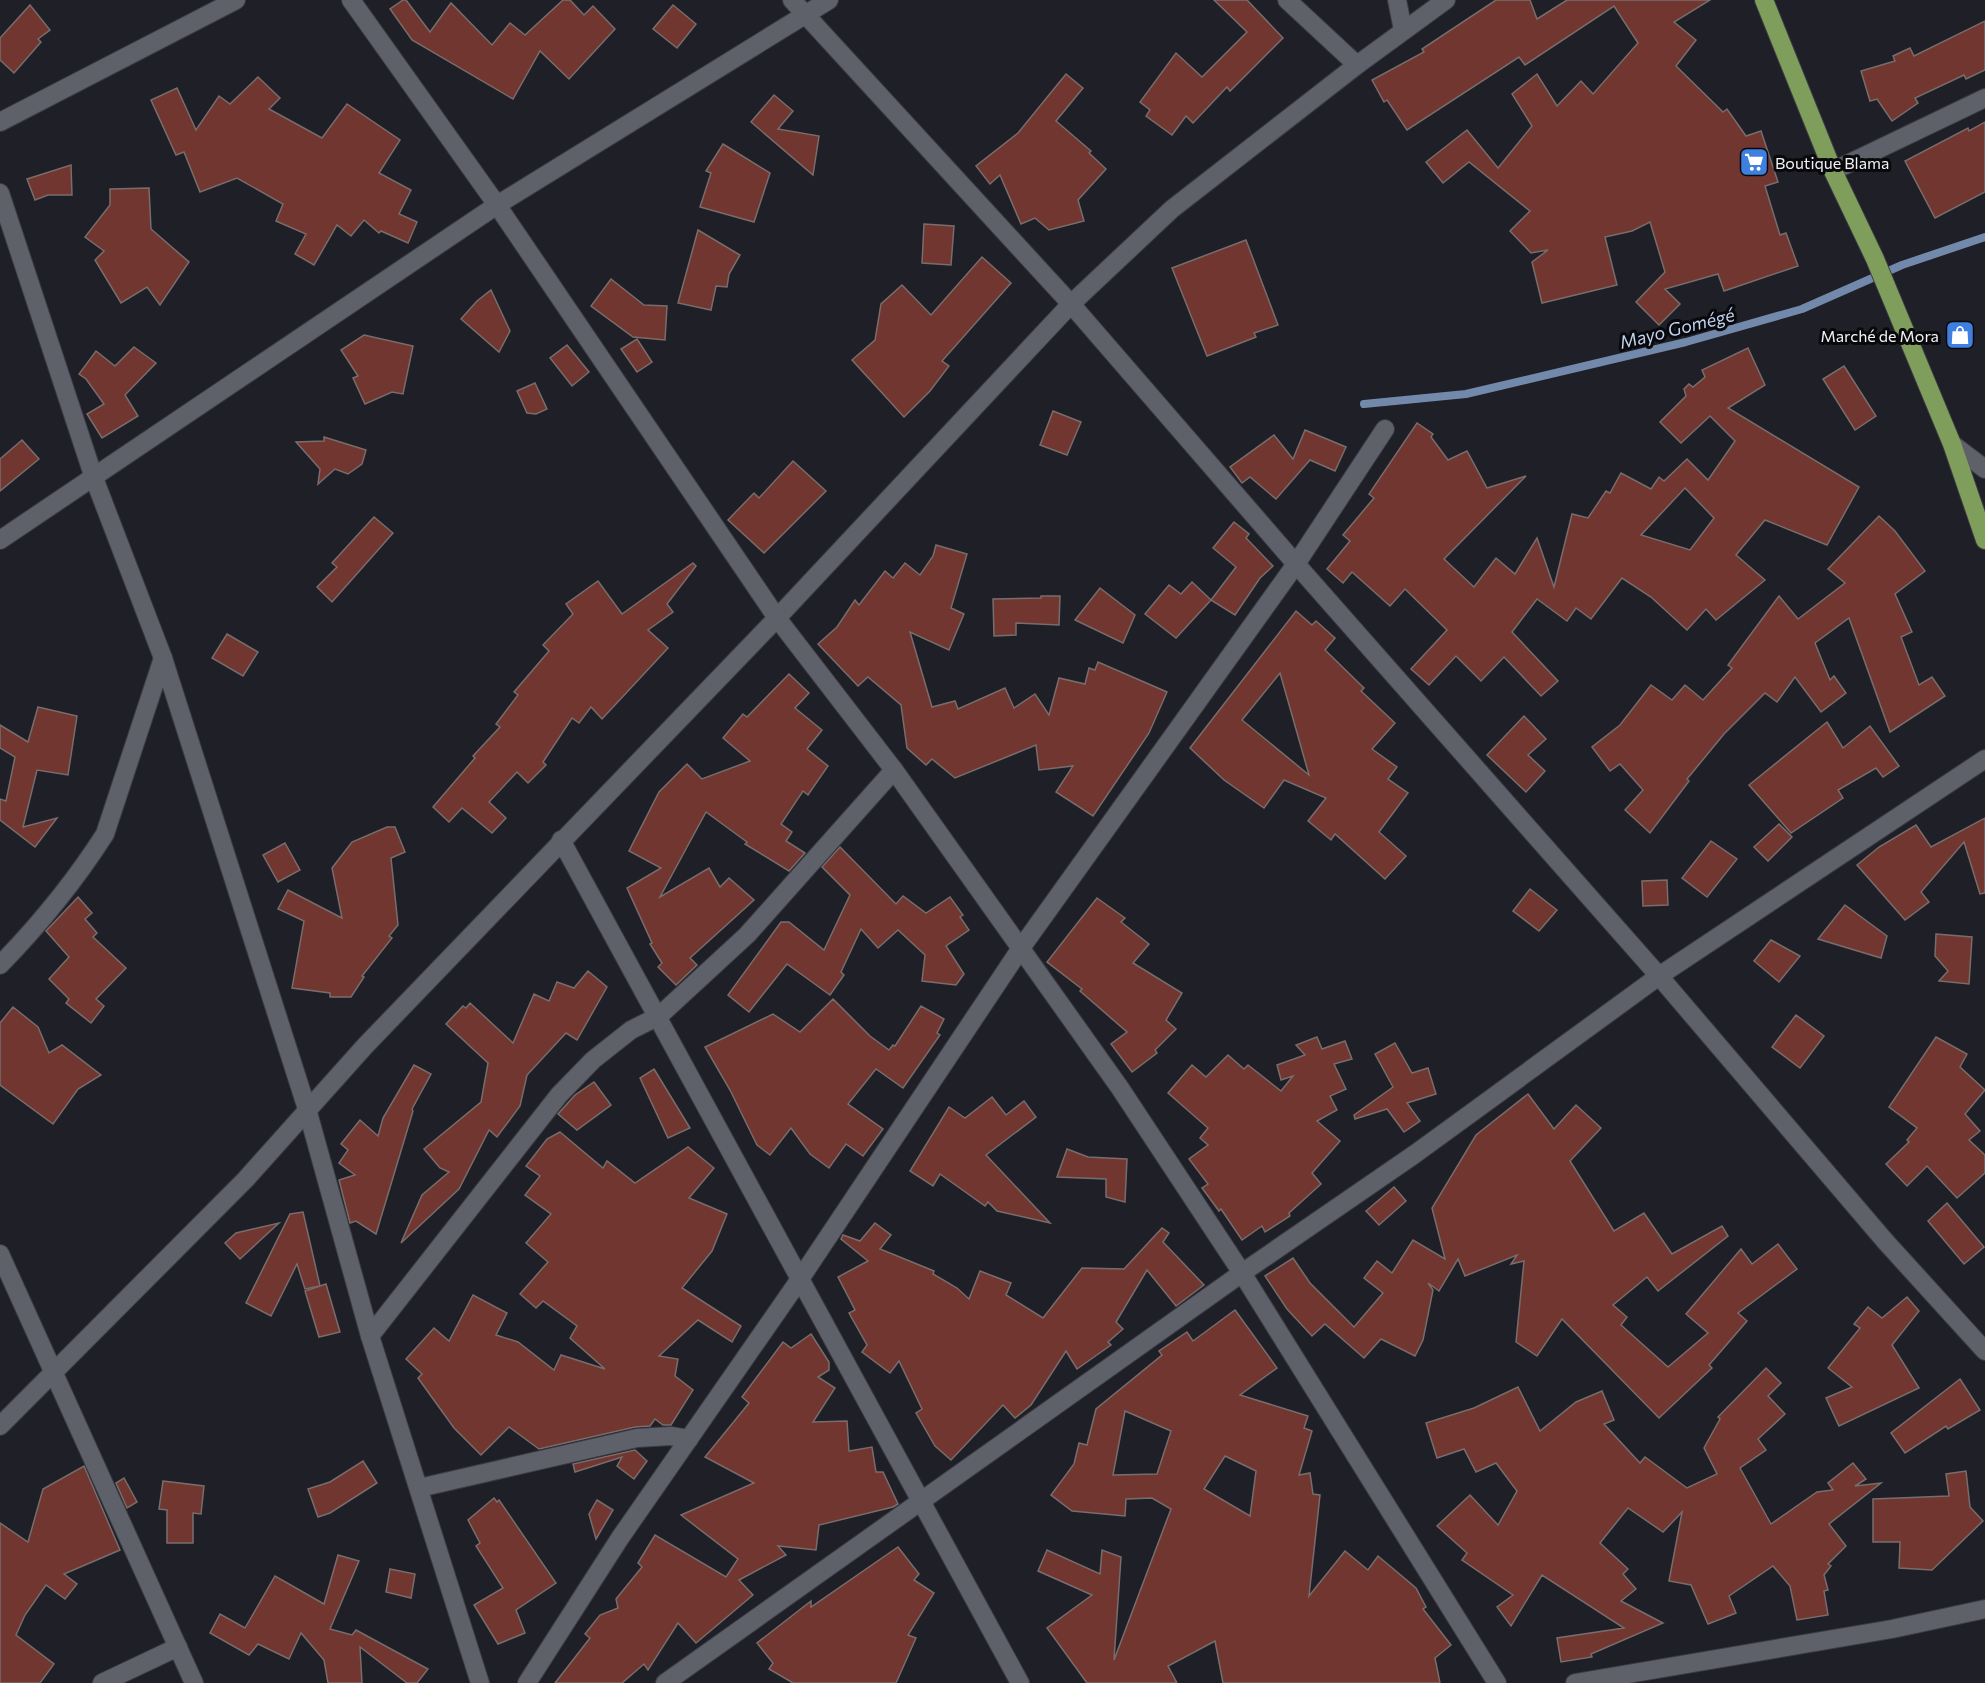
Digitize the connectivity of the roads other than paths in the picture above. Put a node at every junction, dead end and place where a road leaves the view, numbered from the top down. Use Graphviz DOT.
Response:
graph roads {
  1 [pos="236,0"];
  2 [pos="351,0"];
  3 [pos="792,0"];
  4 [pos="829,0"];
  5 [pos="1287,0"];
  6 [pos="1397,0"];
  7 [pos="1446,0"];
  8 [pos="1764,0"];
  9 [pos="806,15"];
  10 [pos="1403,30"];
  11 [pos="1357,65"];
  12 [pos="1985,98"];
  13 [pos="0,122"];
  14 [pos="1833,171"];
  15 [pos="0,193"];
  16 [pos="497,205"];
  17 [pos="1071,304"];
  18 [pos="1385,429"];
  19 [pos="1952,444"];
  20 [pos="1985,469"];
  21 [pos="94,478"];
  22 [pos="0,540"];
  23 [pos="1985,540"];
  24 [pos="1296,564"];
  25 [pos="777,618"];
  26 [pos="163,658"];
  27 [pos="1985,759"];
  28 [pos="894,770"];
  29 [pos="561,840"];
  30 [pos="1021,948"];
  31 [pos="0,965"];
  32 [pos="1659,976"];
  33 [pos="659,1016"];
  34 [pos="307,1108"];
  35 [pos="0,1254"];
  36 [pos="1242,1273"];
  37 [pos="800,1279"];
  38 [pos="370,1336"];
  39 [pos="1985,1351"];
  40 [pos="53,1371"];
  41 [pos="0,1426"];
  42 [pos="689,1440"];
  43 [pos="419,1488"];
  44 [pos="922,1502"];
  45 [pos="1985,1609"];
  46 [pos="178,1647"];
  47 [pos="102,1683"];
  48 [pos="194,1683"];
  49 [pos="480,1683"];
  50 [pos="527,1683"];
  51 [pos="665,1683"];
  52 [pos="1020,1683"];
  53 [pos="1497,1683"];
  54 [pos="1575,1683"];
  1 -- 13 [label="street"];
  2 -- 16 [label="street"];
  3 -- 9 [label="street"];
  4 -- 9 [label="street"];
  5 -- 11 [label="street"];
  6 -- 10 [label="street"];
  7 -- 10 [label="street"];
  8 -- 14 [label="highway"];
  9 -- 16 [label="street"];
  9 -- 17 [label="street"];
  10 -- 11 [label="street"];
  11 -- 17 [label="street"];
  12 -- 14 [label="street"];
  14 -- 19 [label="highway"];
  15 -- 21 [label="street"];
  16 -- 21 [label="street"];
  16 -- 25 [label="street"];
  17 -- 24 [label="street"];
  17 -- 25 [label="street"];
  18 -- 24 [label="street"];
  19 -- 20 [label="street"];
  19 -- 23 [label="highway"];
  21 -- 22 [label="street"];
  21 -- 26 [label="street"];
  24 -- 30 [label="street"];
  24 -- 32 [label="street"];
  25 -- 28 [label="street"];
  25 -- 29 [label="street"];
  26 -- 31 [label="street"];
  26 -- 34 [label="street"];
  27 -- 32 [label="street"];
  28 -- 30 [label="street"];
  28 -- 33 [label="street"];
  29 -- 33 [label="street"];
  29 -- 34 [label="street"];
  30 -- 36 [label="street"];
  30 -- 37 [label="street"];
  32 -- 36 [label="street"];
  32 -- 39 [label="street"];
  33 -- 37 [label="street"];
  33 -- 38 [label="street"];
  34 -- 38 [label="street"];
  34 -- 40 [label="street"];
  35 -- 40 [label="street"];
  36 -- 44 [label="street"];
  36 -- 53 [label="street"];
  37 -- 42 [label="street"];
  37 -- 44 [label="street"];
  38 -- 43 [label="street"];
  40 -- 41 [label="street"];
  40 -- 46 [label="street"];
  42 -- 43 [label="street"];
  42 -- 50 [label="street"];
  43 -- 49 [label="street"];
  44 -- 51 [label="street"];
  44 -- 52 [label="street"];
  45 -- 54 [label="street"];
  46 -- 47 [label="street"];
  46 -- 48 [label="street"];
}
